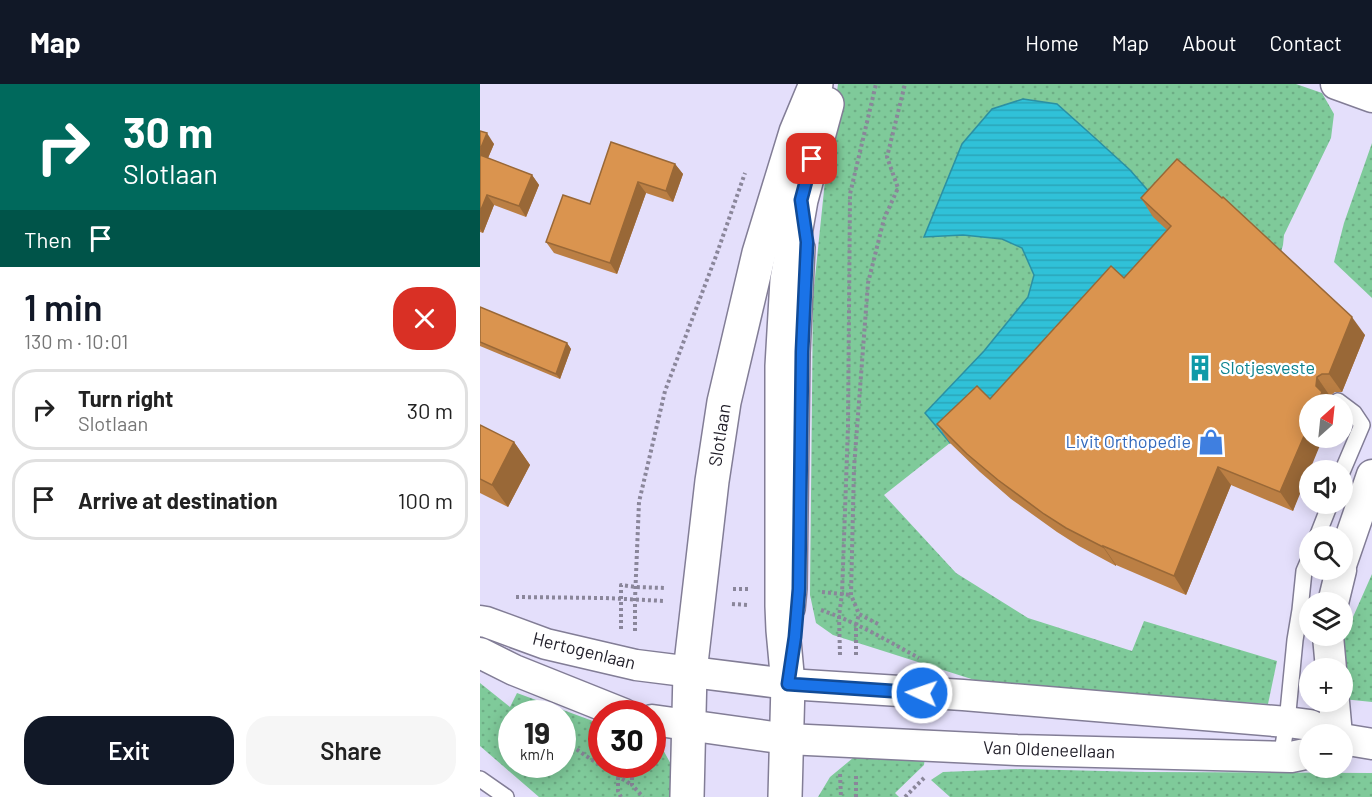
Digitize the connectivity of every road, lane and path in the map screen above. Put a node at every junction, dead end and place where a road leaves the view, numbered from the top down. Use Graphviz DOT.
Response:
graph roads {
  1 [pos="816,84"];
  2 [pos="828,84"];
  3 [pos="876,84"];
  4 [pos="905,84"];
  5 [pos="1336,84"];
  6 [pos="1372,97"];
  7 [pos="746,170"];
  8 [pos="1353,412"];
  9 [pos="1353,446"];
  10 [pos="1372,475"];
  11 [pos="1353,530"];
  12 [pos="1303,580"];
  13 [pos="514,597"];
  14 [pos="635,599"];
  15 [pos="698,603"];
  16 [pos="790,606"];
  17 [pos="839,616"];
  18 [pos="480,621"];
  19 [pos="878,624"];
  20 [pos="480,653"];
  21 [pos="636,665"];
  22 [pos="690,672"];
  23 [pos="788,684"];
  24 [pos="840,688"];
  25 [pos="963,695"];
  26 [pos="589,700"];
  27 [pos="666,722"];
  28 [pos="1287,722"];
  29 [pos="1302,724"];
  30 [pos="689,726"];
  31 [pos="787,739"];
  32 [pos="839,741"];
  33 [pos="1295,755"];
  34 [pos="618,778"];
  35 [pos="620,778"];
  36 [pos="632,778"];
  37 [pos="480,779"];
  38 [pos="632,785"];
  39 [pos="506,797"];
  40 [pos="621,797"];
  41 [pos="643,797"];
  42 [pos="650,797"];
  43 [pos="687,797"];
  44 [pos="785,797"];
  45 [pos="841,797"];
  1 -- 15 [label="street, Slotlaan"];
  2 -- 16 [label="street"];
  3 -- 17 [label="path"];
  4 -- 19 [label="path"];
  5 -- 6 [label="street"];
  7 -- 14 [label="path"];
  8 -- 9 [label="lane"];
  10 -- 11 [label="street"];
  12 -- 28 [label="lane"];
  13 -- 14 [label="path"];
  14 -- 15 [label="path"];
  14 -- 21 [label="path"];
  15 -- 16 [label="path"];
  15 -- 22 [label="street, Slotlaan"];
  16 -- 17 [label="path"];
  16 -- 23 [label="street"];
  17 -- 24 [label="path"];
  17 -- 25 [label="path"];
  18 -- 21 [label="street, Hertogenlaan"];
  20 -- 26 [label="street, Hertogenlaan"];
  21 -- 22 [label="street, Hertogenlaan"];
  22 -- 23 [label="street, Hertogenlaan"];
  22 -- 30 [label="street, Slotlaan"];
  23 -- 24 [label="street"];
  23 -- 31 [label="street"];
  24 -- 25 [label="street"];
  25 -- 28 [label="street"];
  27 -- 30 [label="street"];
  28 -- 29 [label="street"];
  28 -- 33 [label="lane"];
  30 -- 31 [label="street, Van Oldeneellaan"];
  30 -- 43 [label="street, Slotlaan"];
  31 -- 32 [label="street, Van Oldeneellaan"];
  31 -- 44 [label="street"];
  32 -- 33 [label="street, Van Oldeneellaan"];
  32 -- 45 [label="path"];
  34 -- 40 [label="path"];
  35 -- 38 [label="path"];
  36 -- 38 [label="path"];
  37 -- 39 [label="lane"];
  38 -- 41 [label="path"];
  41 -- 42 [label="path"];
}
